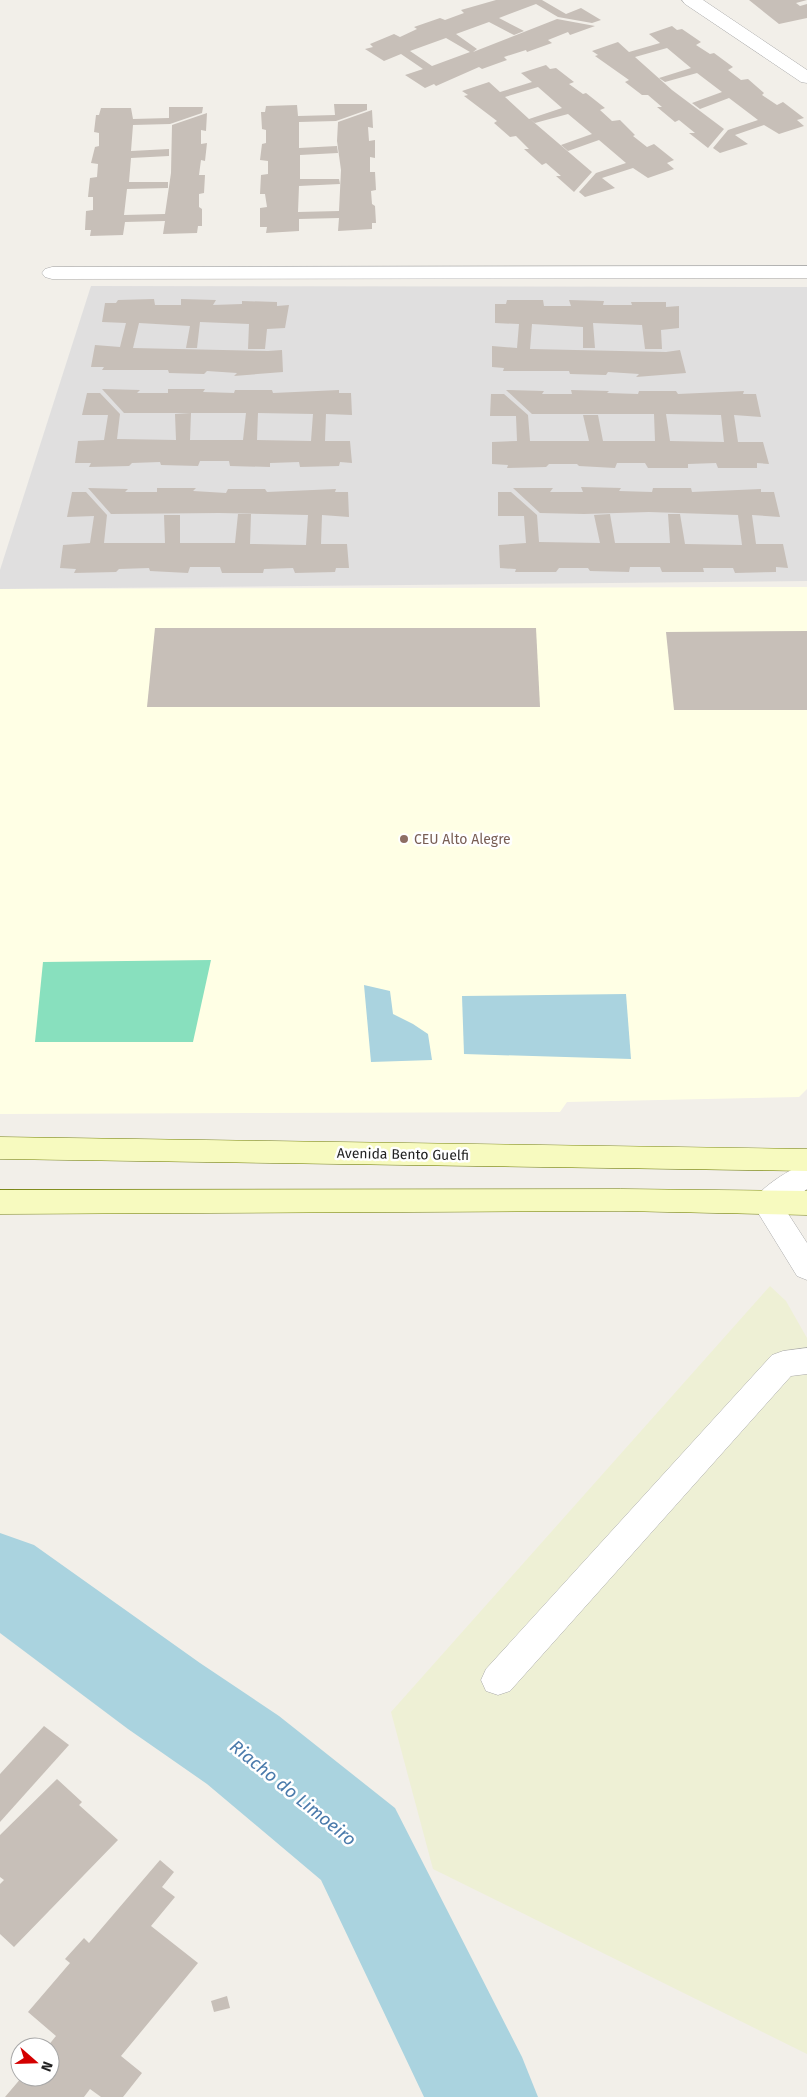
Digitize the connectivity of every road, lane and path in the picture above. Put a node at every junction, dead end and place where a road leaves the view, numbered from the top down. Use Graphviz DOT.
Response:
graph roads {
  1 [pos="691,0"];
  2 [pos="807,78"];
  3 [pos="807,272"];
  4 [pos="52,273"];
  5 [pos="0,1148"];
  6 [pos="807,1160"];
  7 [pos="807,1174"];
  8 [pos="0,1202"];
  9 [pos="766,1203"];
  10 [pos="807,1203"];
  11 [pos="807,1268"];
  12 [pos="807,1361"];
  13 [pos="498,1680"];
  1 -- 2 [label="street"];
  3 -- 4 [label="street"];
  5 -- 6 [label="main road, Avenida Bento Guelfi"];
  7 -- 9 [label="street"];
  8 -- 9 [label="main road"];
  9 -- 10 [label="main road"];
  9 -- 11 [label="street"];
  12 -- 13 [label="street"];
}
